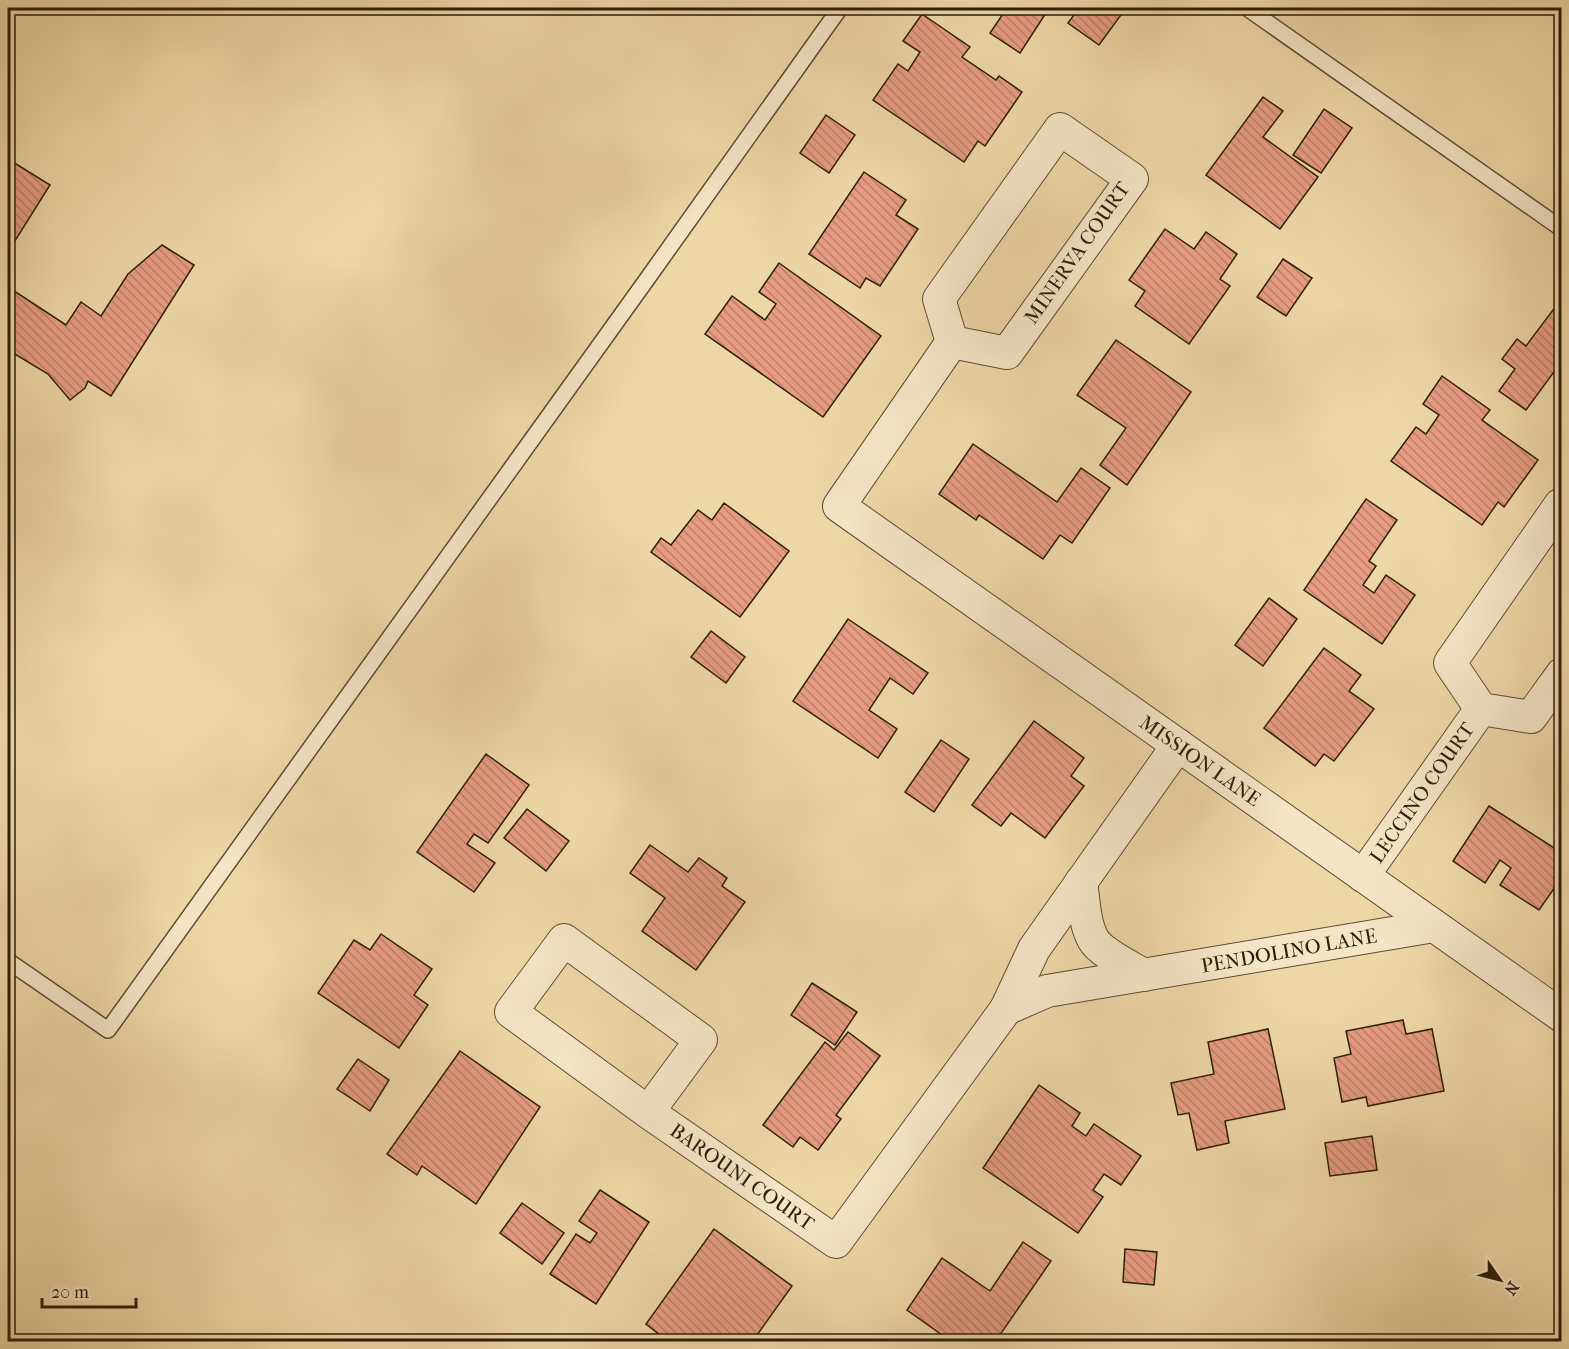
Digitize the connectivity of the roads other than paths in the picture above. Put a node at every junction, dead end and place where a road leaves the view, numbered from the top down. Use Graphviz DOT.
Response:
graph roads {
  1 [pos="840,8"];
  2 [pos="1247,8"];
  3 [pos="1562,229"];
  4 [pos="952,342"];
  5 [pos="1562,505"];
  6 [pos="1562,674"];
  7 [pos="1480,709"];
  8 [pos="1178,745"];
  9 [pos="1363,876"];
  10 [pos="1081,882"];
  11 [pos="1434,926"];
  12 [pos="8,961"];
  13 [pos="1144,975"];
  14 [pos="1006,1009"];
  15 [pos="1562,1016"];
  16 [pos="648,1112"];
  1 -- 12 [label="lane"];
  2 -- 3 [label="lane"];
  4 -- 4 [label="street, MINERVA COURT"];
  4 -- 8 [label="street, MISSION LANE"];
  5 -- 7 [label="street, LECCINO COURT"];
  6 -- 7 [label="street, LECCINO COURT"];
  7 -- 9 [label="street, LECCINO COURT"];
  8 -- 9 [label="street, MISSION LANE"];
  8 -- 10 [label="street"];
  9 -- 11 [label="street, MISSION LANE"];
  10 -- 13 [label="street"];
  10 -- 14 [label="street"];
  11 -- 13 [label="street, PENDOLINO LANE"];
  11 -- 15 [label="street, MISSION LANE"];
  13 -- 14 [label="street, PENDOLINO LANE"];
  14 -- 16 [label="street, BAROUNI COURT"];
  16 -- 16 [label="street, BAROUNI COURT"];
}
